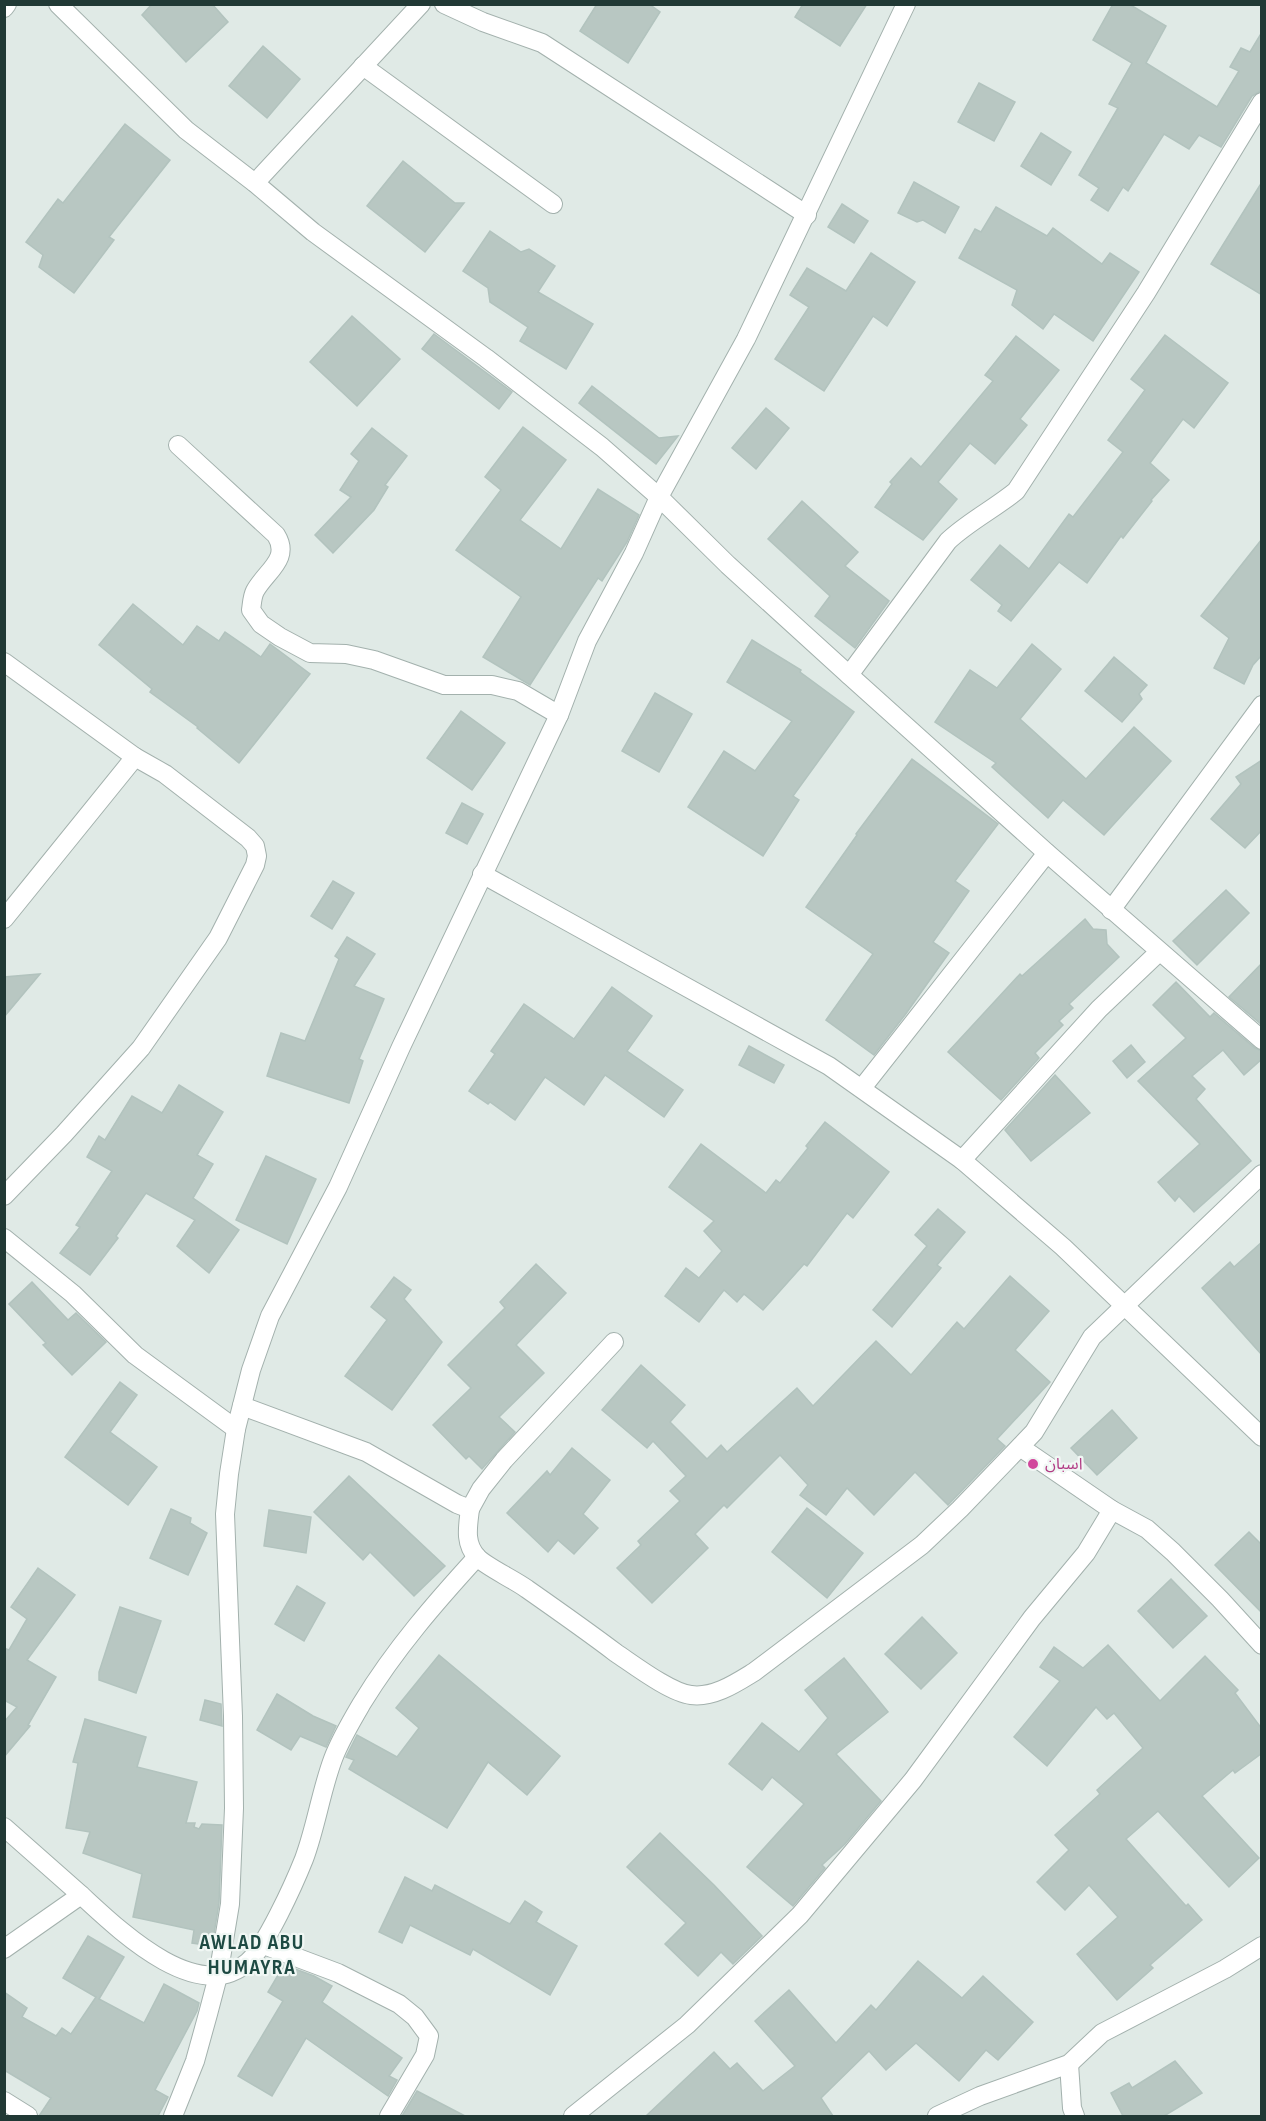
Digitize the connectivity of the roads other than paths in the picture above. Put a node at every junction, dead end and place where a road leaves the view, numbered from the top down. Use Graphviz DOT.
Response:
graph roads {
  1 [pos="8,4"];
  2 [pos="58,4"];
  3 [pos="421,4"];
  4 [pos="444,4"];
  5 [pos="906,4"];
  6 [pos="4,8"];
  7 [pos="363,66"];
  8 [pos="1262,102"];
  9 [pos="255,183"];
  10 [pos="553,204"];
  11 [pos="807,215"];
  12 [pos="178,445"];
  13 [pos="659,496"];
  14 [pos="4,662"];
  15 [pos="849,675"];
  16 [pos="1262,705"];
  17 [pos="559,715"];
  18 [pos="135,757"];
  19 [pos="1047,853"];
  20 [pos="482,874"];
  21 [pos="1112,910"];
  22 [pos="4,919"];
  23 [pos="1159,952"];
  24 [pos="1262,1040"];
  25 [pos="862,1088"];
  26 [pos="962,1160"];
  27 [pos="1262,1174"];
  28 [pos="4,1196"];
  29 [pos="4,1238"];
  30 [pos="1124,1305"];
  31 [pos="614,1342"];
  32 [pos="242,1406"];
  33 [pos="236,1429"];
  34 [pos="1262,1437"];
  35 [pos="1020,1447"];
  36 [pos="470,1509"];
  37 [pos="1112,1510"];
  38 [pos="477,1557"];
  39 [pos="1262,1645"];
  40 [pos="4,1827"];
  41 [pos="81,1895"];
  42 [pos="261,1944"];
  43 [pos="1262,1946"];
  44 [pos="4,1949"];
  45 [pos="218,1976"];
  46 [pos="1069,2064"];
  47 [pos="4,2101"];
  48 [pos="28,2116"];
  49 [pos="173,2116"];
  50 [pos="389,2116"];
  51 [pos="573,2116"];
  52 [pos="937,2116"];
  53 [pos="1076,2116"];
  1 -- 6 [label="street"];
  2 -- 9 [label="street"];
  3 -- 7 [label="street"];
  4 -- 11 [label="street"];
  5 -- 11 [label="street"];
  7 -- 9 [label="street"];
  7 -- 10 [label="street"];
  8 -- 15 [label="street"];
  9 -- 13 [label="street"];
  11 -- 13 [label="street"];
  12 -- 17 [label="street"];
  13 -- 15 [label="street"];
  13 -- 17 [label="street"];
  14 -- 18 [label="street"];
  15 -- 19 [label="street"];
  16 -- 21 [label="street"];
  17 -- 20 [label="street"];
  18 -- 22 [label="street"];
  18 -- 28 [label="street"];
  19 -- 21 [label="street"];
  19 -- 25 [label="street"];
  20 -- 25 [label="street"];
  20 -- 32 [label="street"];
  21 -- 23 [label="street"];
  23 -- 24 [label="street"];
  23 -- 26 [label="street"];
  25 -- 26 [label="street"];
  26 -- 30 [label="street"];
  27 -- 30 [label="street"];
  29 -- 33 [label="street"];
  30 -- 34 [label="street"];
  30 -- 35 [label="street"];
  31 -- 36 [label="street"];
  32 -- 33 [label="street"];
  32 -- 36 [label="street"];
  33 -- 45 [label="street"];
  35 -- 37 [label="street"];
  35 -- 38 [label="street"];
  36 -- 38 [label="street"];
  37 -- 39 [label="street"];
  37 -- 51 [label="street"];
  38 -- 42 [label="street"];
  40 -- 41 [label="street"];
  41 -- 44 [label="street"];
  41 -- 45 [label="street"];
  42 -- 45 [label="street"];
  42 -- 50 [label="street"];
  43 -- 46 [label="street"];
  45 -- 49 [label="street"];
  46 -- 52 [label="street"];
  46 -- 53 [label="street"];
  47 -- 48 [label="street"];
}
